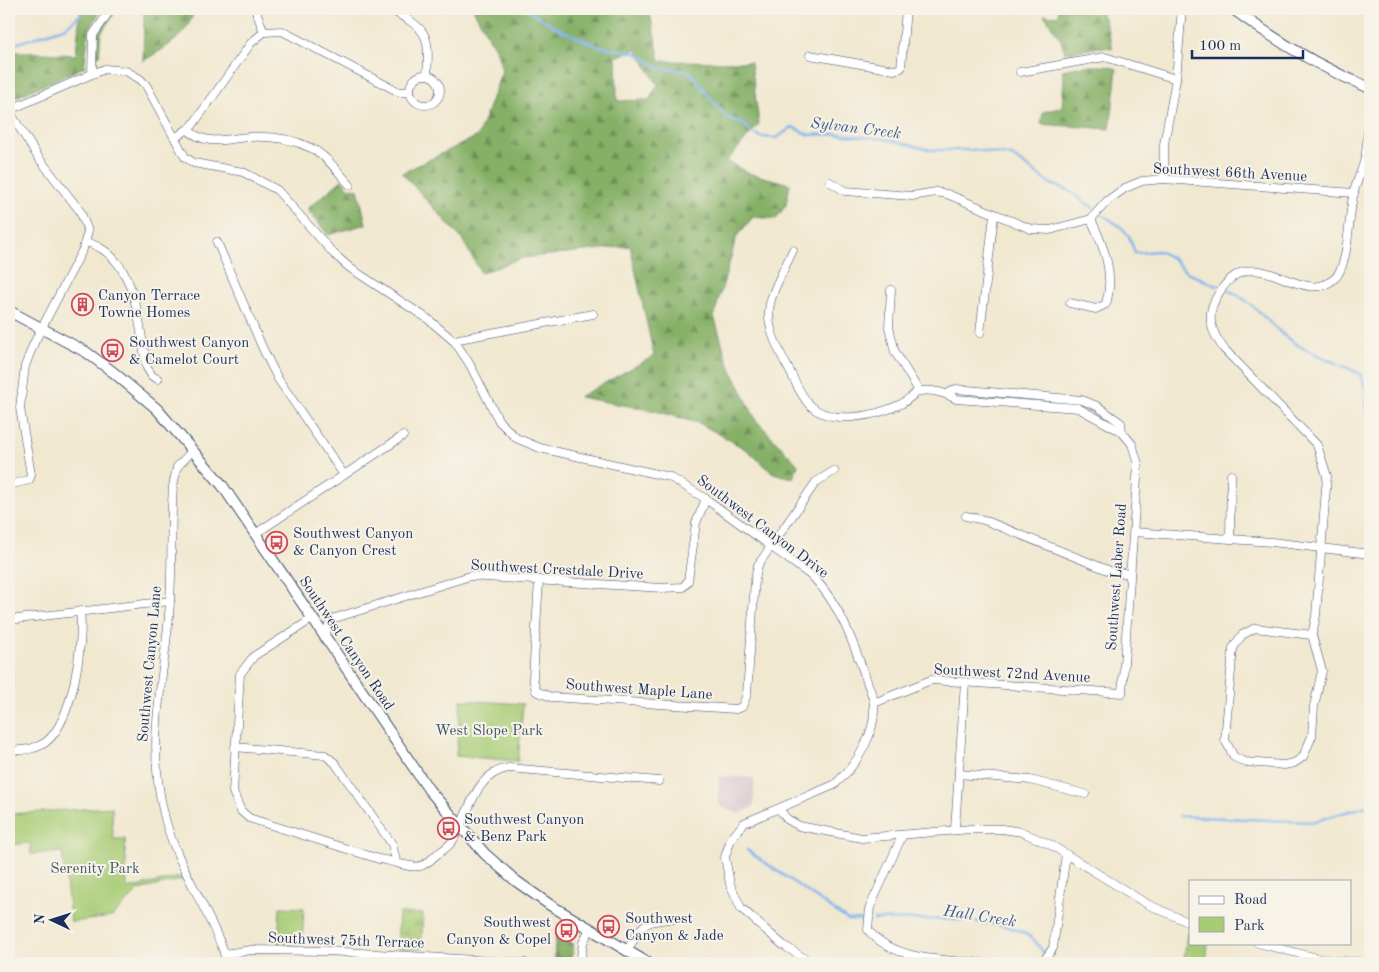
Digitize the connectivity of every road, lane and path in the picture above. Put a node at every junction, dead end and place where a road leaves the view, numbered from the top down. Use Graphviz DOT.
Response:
graph roads {
  1 [pos="111,9"];
  2 [pos="255,9"];
  3 [pos="390,9"];
  4 [pos="906,9"];
  5 [pos="1182,9"];
  6 [pos="1234,9"];
  7 [pos="264,32"];
  8 [pos="810,56"];
  9 [pos="1020,72"];
  10 [pos="92,74"];
  11 [pos="426,75"];
  12 [pos="1176,79"];
  13 [pos="1370,88"];
  14 [pos="410,92"];
  15 [pos="9,110"];
  16 [pos="1370,111"];
  17 [pos="188,130"];
  18 [pos="175,138"];
  19 [pos="1164,179"];
  20 [pos="830,182"];
  21 [pos="350,185"];
  22 [pos="1354,193"];
  23 [pos="994,215"];
  24 [pos="1091,220"];
  25 [pos="86,242"];
  26 [pos="217,242"];
  27 [pos="793,250"];
  28 [pos="892,290"];
  29 [pos="1070,303"];
  30 [pos="9,311"];
  31 [pos="593,314"];
  32 [pos="42,327"];
  33 [pos="980,333"];
  34 [pos="455,342"];
  35 [pos="158,379"];
  36 [pos="919,391"];
  37 [pos="403,436"];
  38 [pos="193,450"];
  39 [pos="834,471"];
  40 [pos="344,475"];
  41 [pos="1231,475"];
  42 [pos="9,485"];
  43 [pos="706,499"];
  44 [pos="966,516"];
  45 [pos="1134,532"];
  46 [pos="255,534"];
  47 [pos="1230,538"];
  48 [pos="1321,547"];
  49 [pos="770,548"];
  50 [pos="1370,554"];
  51 [pos="1130,574"];
  52 [pos="539,580"];
  53 [pos="170,601"];
  54 [pos="80,611"];
  55 [pos="312,618"];
  56 [pos="9,620"];
  57 [pos="1312,635"];
  58 [pos="324,636"];
  59 [pos="965,682"];
  60 [pos="1122,693"];
  61 [pos="874,703"];
  62 [pos="235,747"];
  63 [pos="9,750"];
  64 [pos="959,774"];
  65 [pos="659,781"];
  66 [pos="1085,794"];
  67 [pos="779,809"];
  68 [pos="459,827"];
  69 [pos="955,829"];
  70 [pos="902,836"];
  71 [pos="1066,854"];
  72 [pos="396,861"];
  73 [pos="674,919"];
  74 [pos="1189,923"];
  75 [pos="588,930"];
  76 [pos="1262,944"];
  77 [pos="627,951"];
  78 [pos="224,954"];
  79 [pos="228,963"];
  80 [pos="526,963"];
  81 [pos="580,963"];
  82 [pos="648,963"];
  83 [pos="812,963"];
  84 [pos="983,963"];
  85 [pos="1042,963"];
  86 [pos="1370,963"];
  1 -- 10 [label="street"];
  2 -- 7 [label="street"];
  3 -- 11 [label="street"];
  4 -- 8 [label="street"];
  5 -- 12 [label="street"];
  6 -- 13 [label="main road"];
  7 -- 14 [label="street"];
  7 -- 17 [label="street"];
  9 -- 12 [label="street"];
  10 -- 15 [label="street, Southwest Canyon Drive"];
  10 -- 18 [label="street, Southwest Canyon Drive"];
  11 -- 14 [label="street"];
  11 -- 14 [label="street"];
  12 -- 19 [label="street"];
  15 -- 25 [label="street"];
  16 -- 22 [label="street"];
  17 -- 18 [label="street"];
  17 -- 21 [label="street"];
  18 -- 34 [label="street, Southwest Canyon Drive"];
  19 -- 22 [label="street, Southwest 66th Avenue"];
  19 -- 24 [label="street, Southwest 66th Avenue"];
  20 -- 23 [label="street"];
  22 -- 48 [label="street"];
  23 -- 24 [label="street"];
  23 -- 33 [label="street"];
  24 -- 29 [label="street"];
  25 -- 32 [label="street"];
  25 -- 35 [label="street"];
  26 -- 40 [label="street"];
  27 -- 36 [label="street"];
  28 -- 36 [label="street"];
  30 -- 32 [label="main road, Southwest Canyon Road"];
  31 -- 34 [label="street"];
  32 -- 38 [label="main road, Southwest Canyon Road"];
  32 -- 42 [label="street"];
  34 -- 43 [label="street, Southwest Canyon Drive"];
  36 -- 45 [label="street, Southwest Laber Road"];
  37 -- 40 [label="street"];
  38 -- 46 [label="main road, Southwest Canyon Road"];
  38 -- 53 [label="street, Southwest Canyon Lane"];
  39 -- 49 [label="street"];
  40 -- 46 [label="street"];
  41 -- 47 [label="street"];
  43 -- 49 [label="street, Southwest Canyon Drive"];
  43 -- 52 [label="street, Southwest Crestdale Drive"];
  44 -- 51 [label="street"];
  45 -- 47 [label="street"];
  45 -- 51 [label="street, Southwest Laber Road"];
  46 -- 55 [label="main road, Southwest Canyon Road"];
  47 -- 48 [label="street"];
  48 -- 50 [label="street"];
  48 -- 57 [label="street"];
  49 -- 52 [label="street, Southwest Maple Lane"];
  49 -- 61 [label="street, Southwest Canyon Drive"];
  51 -- 60 [label="street, Southwest Laber Road"];
  52 -- 58 [label="street, Southwest Crestdale Drive"];
  53 -- 54 [label="street"];
  53 -- 78 [label="street, Southwest Canyon Lane"];
  54 -- 56 [label="street"];
  54 -- 63 [label="street"];
  55 -- 58 [label="main road, Southwest Canyon Road"];
  55 -- 62 [label="street"];
  57 -- 57 [label="street"];
  58 -- 68 [label="main road, Southwest Canyon Road"];
  59 -- 60 [label="street, Southwest 72nd Avenue"];
  59 -- 61 [label="street, Southwest 72nd Avenue"];
  59 -- 64 [label="street"];
  61 -- 67 [label="street, Southwest Canyon Drive"];
  62 -- 72 [label="street"];
  62 -- 72 [label="street"];
  64 -- 66 [label="street"];
  64 -- 69 [label="street"];
  65 -- 68 [label="street"];
  67 -- 70 [label="street"];
  67 -- 83 [label="street, Southwest Canyon Drive"];
  68 -- 72 [label="street"];
  68 -- 75 [label="main road, Southwest Canyon Road"];
  69 -- 70 [label="street"];
  69 -- 71 [label="street"];
  70 -- 84 [label="street"];
  71 -- 74 [label="street"];
  71 -- 85 [label="street"];
  73 -- 77 [label="street"];
  75 -- 77 [label="main road, Southwest Canyon Road"];
  75 -- 81 [label="street"];
  76 -- 86 [label="street"];
  77 -- 82 [label="main road, Southwest Canyon Road"];
  78 -- 79 [label="street, Southwest Canyon Lane"];
  78 -- 80 [label="street, Southwest 75th Terrace"];
}
